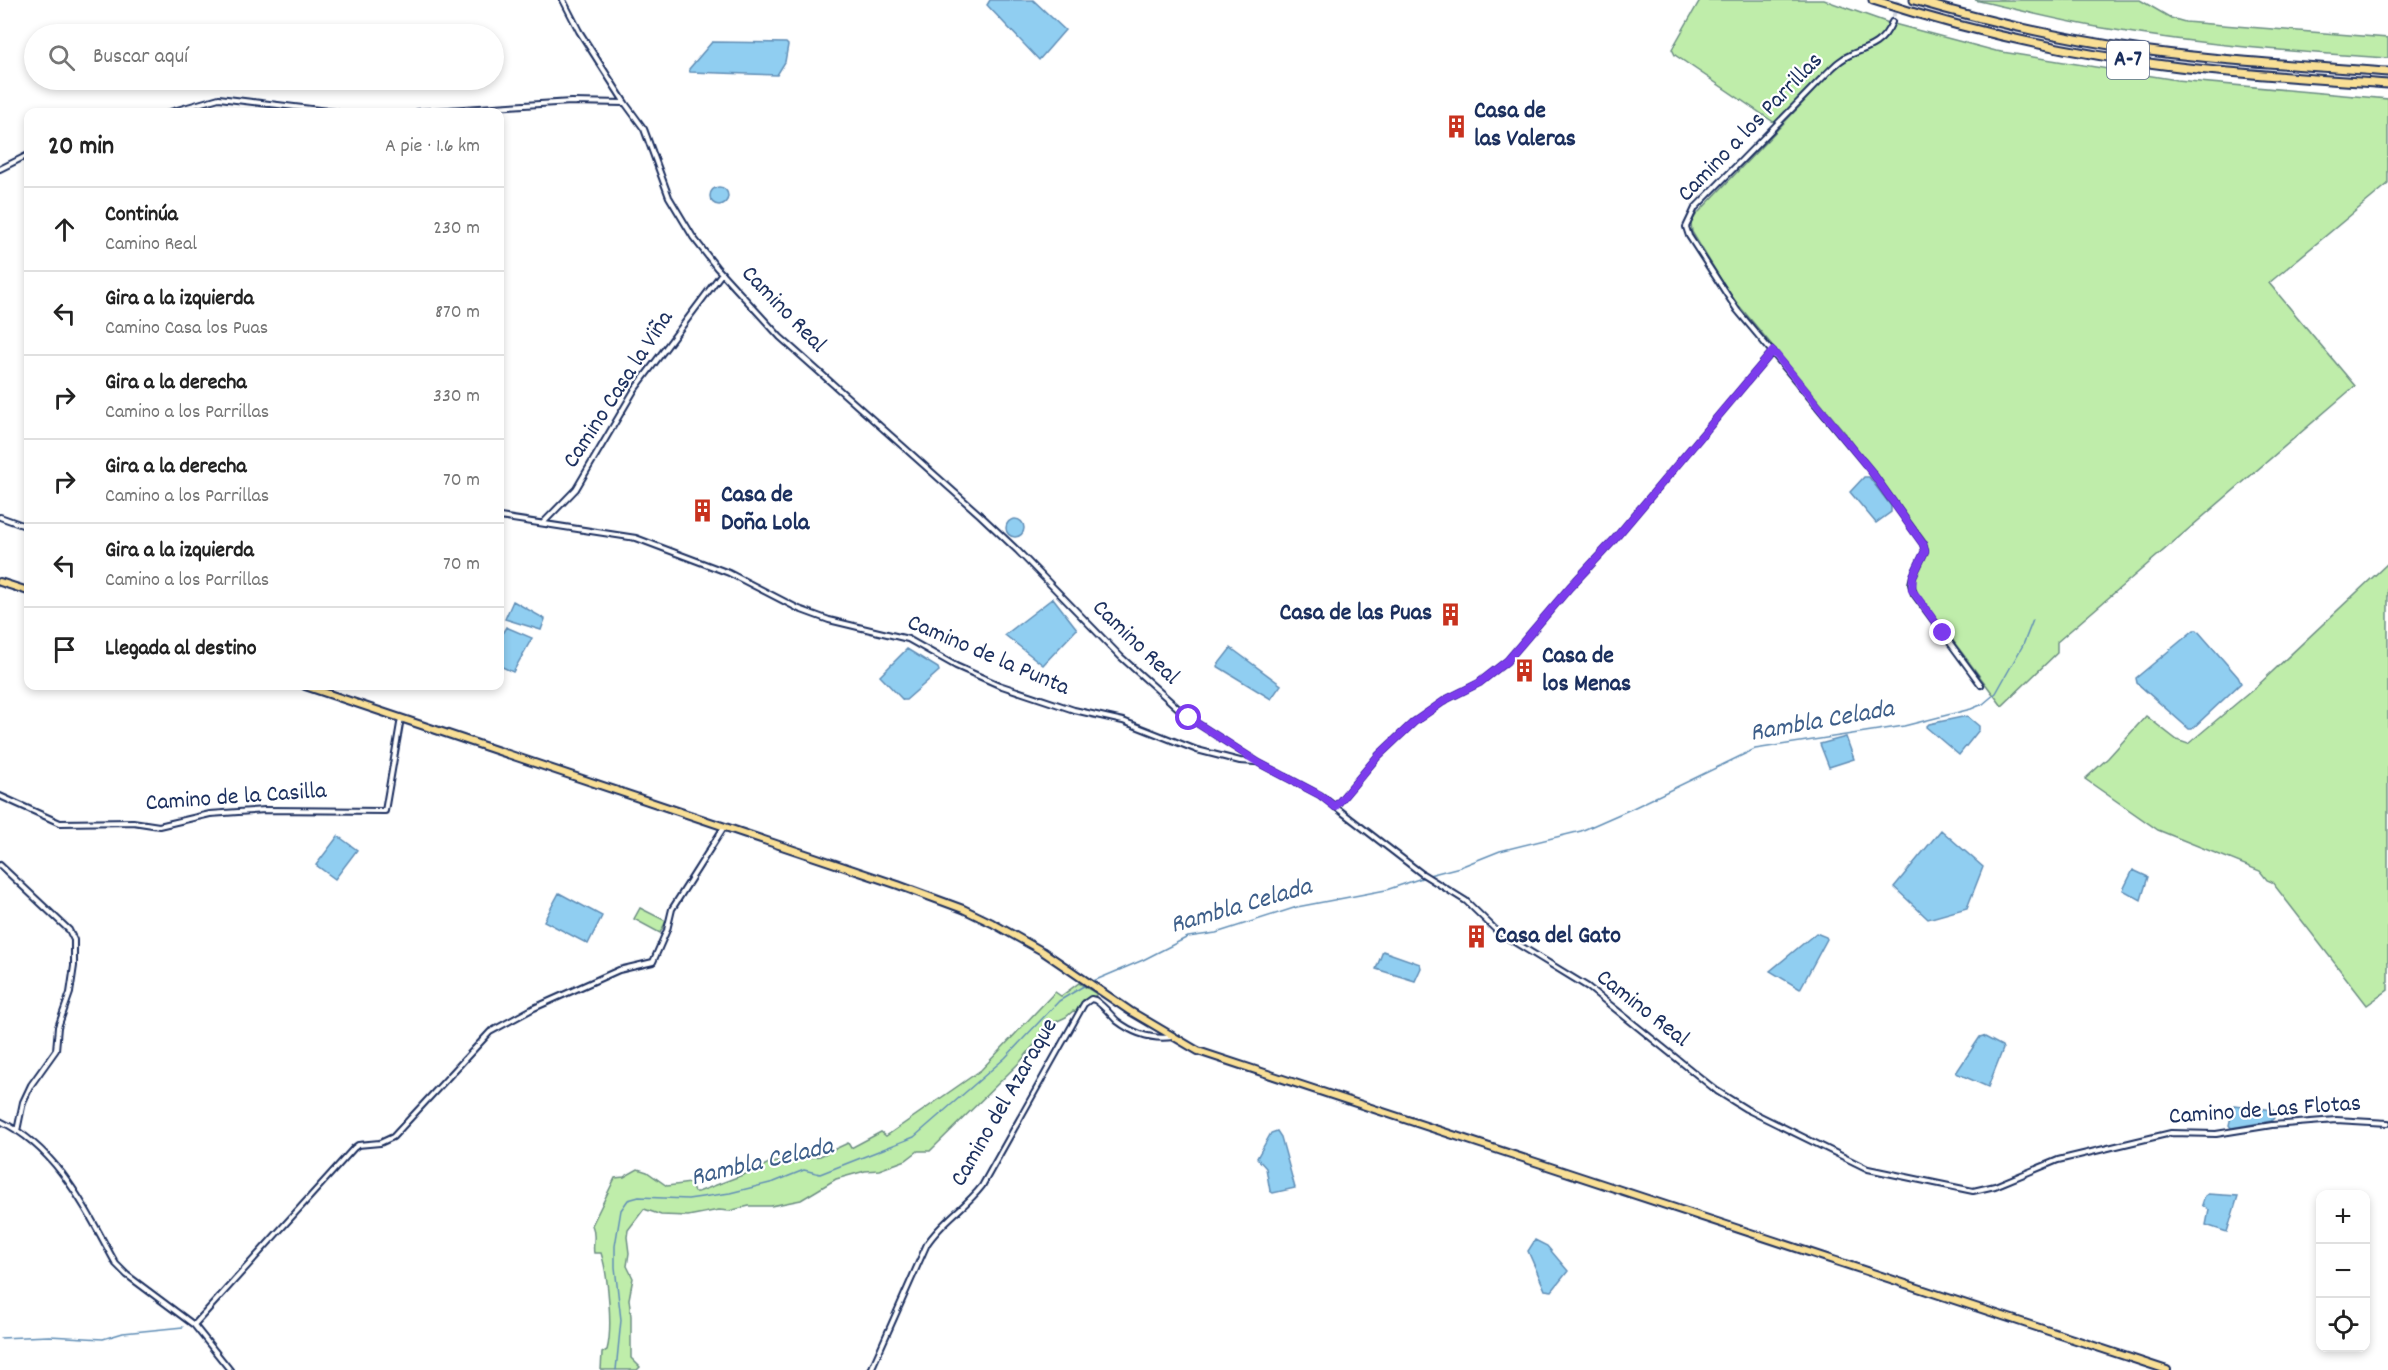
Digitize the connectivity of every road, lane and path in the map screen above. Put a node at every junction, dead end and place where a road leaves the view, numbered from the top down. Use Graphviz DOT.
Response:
graph roads {
  1 [pos="563,0"];
  2 [pos="1873,0"];
  3 [pos="1914,0"];
  4 [pos="1892,22"];
  5 [pos="2388,72"];
  6 [pos="2388,84"];
  7 [pos="625,103"];
  8 [pos="184,108"];
  9 [pos="306,108"];
  10 [pos="479,108"];
  11 [pos="24,157"];
  12 [pos="0,169"];
  13 [pos="722,273"];
  14 [pos="1773,351"];
  15 [pos="0,517"];
  16 [pos="504,518"];
  17 [pos="543,523"];
  18 [pos="24,526"];
  19 [pos="0,582"];
  20 [pos="24,590"];
  21 [pos="1981,685"];
  22 [pos="317,690"];
  23 [pos="401,717"];
  24 [pos="1259,763"];
  25 [pos="0,796"];
  26 [pos="1335,807"];
  27 [pos="724,826"];
  28 [pos="0,865"];
  29 [pos="1173,1037"];
  30 [pos="0,1121"];
  31 [pos="2388,1123"];
  32 [pos="17,1131"];
  33 [pos="1973,1191"];
  34 [pos="194,1324"];
  35 [pos="230,1370"];
  36 [pos="871,1370"];
  37 [pos="2168,1370"];
  1 -- 7 [label="street, Camino Real"];
  2 -- 6 [label="highway, A-7"];
  3 -- 5 [label="highway, A-7"];
  4 -- 14 [label="street, Camino a los Parrillas"];
  7 -- 10 [label="street"];
  7 -- 13 [label="street, Camino Real"];
  8 -- 9 [label="street"];
  11 -- 12 [label="street"];
  13 -- 17 [label="street, Camino Casa la Viña"];
  13 -- 24 [label="street, Camino Real"];
  14 -- 21 [label="street, Camino a los Parrillas"];
  14 -- 26 [label="street"];
  15 -- 18 [label="street"];
  16 -- 17 [label="street, Camino de la Punta"];
  17 -- 24 [label="street, Camino de la Punta"];
  19 -- 20 [label="main road"];
  22 -- 23 [label="main road"];
  23 -- 25 [label="street, Camino de la Casilla"];
  23 -- 27 [label="main road"];
  24 -- 26 [label="street, Camino Real"];
  26 -- 33 [label="street, Camino Real"];
  27 -- 29 [label="main road"];
  27 -- 34 [label="street"];
  28 -- 32 [label="street"];
  29 -- 36 [label="street, Camino del Azaraque"];
  29 -- 37 [label="main road"];
  30 -- 32 [label="street"];
  31 -- 33 [label="street, Camino de Las Flotas"];
  32 -- 34 [label="street"];
  34 -- 35 [label="street"];
}
